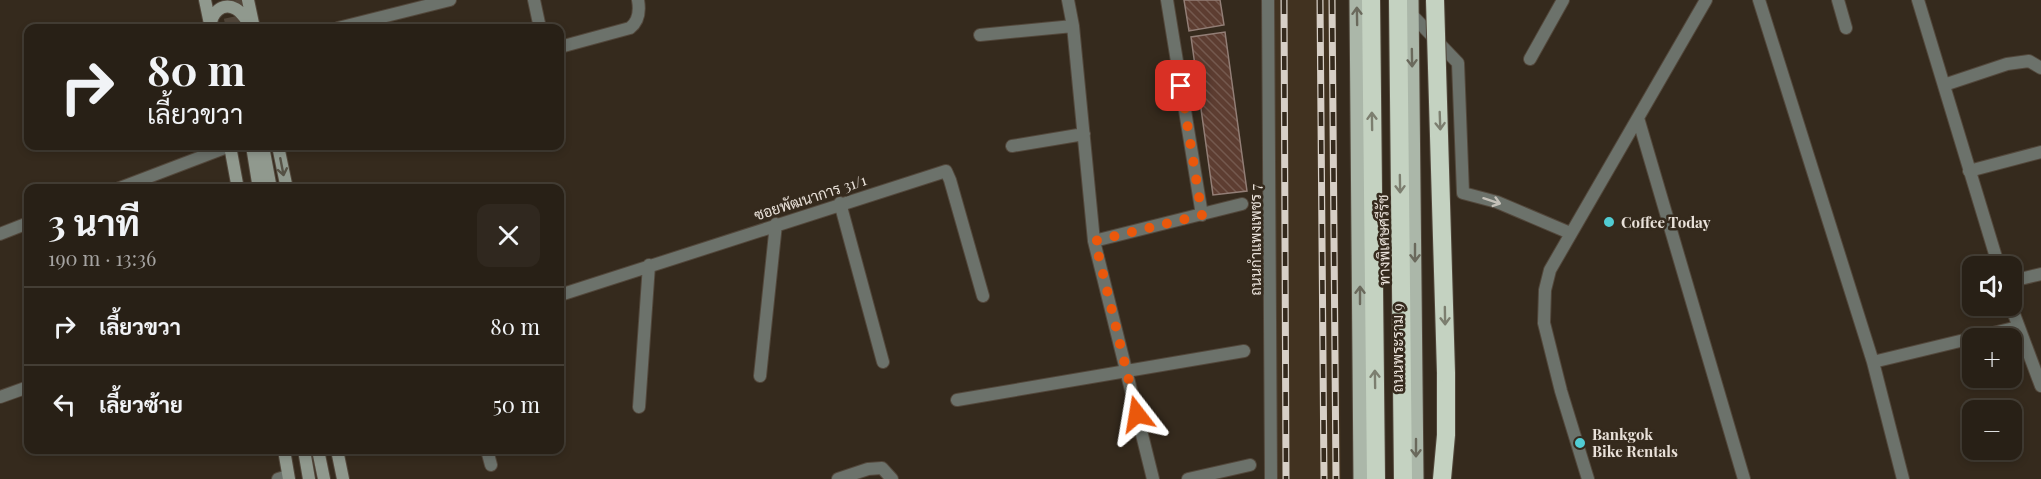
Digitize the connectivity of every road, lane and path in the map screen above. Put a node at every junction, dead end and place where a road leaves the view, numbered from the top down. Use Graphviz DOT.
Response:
graph roads {
  1 [pos="205,0"];
  2 [pos="248,0"];
  3 [pos="450,0"];
  4 [pos="534,0"];
  5 [pos="638,0"];
  6 [pos="1068,0"];
  7 [pos="1167,0"];
  8 [pos="1268,0"];
  9 [pos="1357,0"];
  10 [pos="1371,0"];
  11 [pos="1398,0"];
  12 [pos="1436,0"];
  13 [pos="1563,0"];
  14 [pos="1706,0"];
  15 [pos="1759,0"];
  16 [pos="1838,0"];
  17 [pos="1918,0"];
  18 [pos="1411,8"];
  19 [pos="210,24"];
  20 [pos="211,24"];
  21 [pos="250,24"];
  22 [pos="252,24"];
  23 [pos="354,24"];
  24 [pos="539,24"];
  25 [pos="1073,26"];
  26 [pos="1846,28"];
  27 [pos="980,35"];
  28 [pos="564,46"];
  29 [pos="1530,59"];
  30 [pos="2041,68"];
  31 [pos="1944,85"];
  32 [pos="1638,118"];
  33 [pos="1084,134"];
  34 [pos="1012,146"];
  35 [pos="219,150"];
  36 [pos="231,150"];
  37 [pos="253,150"];
  38 [pos="264,150"];
  39 [pos="279,150"];
  40 [pos="2041,152"];
  41 [pos="1969,171"];
  42 [pos="130,184"];
  43 [pos="237,184"];
  44 [pos="258,184"];
  45 [pos="270,184"];
  46 [pos="286,184"];
  47 [pos="840,203"];
  48 [pos="1242,204"];
  49 [pos="1202,215"];
  50 [pos="776,224"];
  51 [pos="24,225"];
  52 [pos="1570,233"];
  53 [pos="0,234"];
  54 [pos="1095,241"];
  55 [pos="1996,256"];
  56 [pos="649,266"];
  57 [pos="2041,274"];
  58 [pos="2022,278"];
  59 [pos="564,294"];
  60 [pos="983,296"];
  61 [pos="2014,316"];
  62 [pos="2018,327"];
  63 [pos="1244,351"];
  64 [pos="883,362"];
  65 [pos="1873,362"];
  66 [pos="1126,372"];
  67 [pos="760,376"];
  68 [pos="2041,386"];
  69 [pos="24,388"];
  70 [pos="0,397"];
  71 [pos="957,400"];
  72 [pos="639,407"];
  73 [pos="284,454"];
  74 [pos="305,454"];
  75 [pos="319,454"];
  76 [pos="338,454"];
  77 [pos="488,454"];
  78 [pos="491,465"];
  79 [pos="1250,465"];
  80 [pos="285,478"];
  81 [pos="309,479"];
  82 [pos="324,479"];
  83 [pos="343,479"];
  84 [pos="838,479"];
  85 [pos="892,479"];
  86 [pos="1153,479"];
  87 [pos="1188,479"];
  88 [pos="1272,479"];
  89 [pos="1361,479"];
  90 [pos="1376,479"];
  91 [pos="1403,479"];
  92 [pos="1416,479"];
  93 [pos="1442,479"];
  94 [pos="1588,479"];
  95 [pos="1744,479"];
  96 [pos="1903,479"];
  1 -- 19 [label="main road"];
  2 -- 22 [label="main road"];
  3 -- 23 [label="street"];
  4 -- 24 [label="street"];
  5 -- 28 [label="street"];
  6 -- 25 [label="street"];
  7 -- 49 [label="street"];
  8 -- 88 [label="street, ถนนกำแพงเพชร 7"];
  89 -- 9 [label="main road, one-way"];
  90 -- 10 [label="highway, ทางพิเศษศรีรัช, one-way"];
  11 -- 91 [label="highway, ทางพิเศษศรีรัช, one-way"];
  12 -- 93 [label="highway, one-way, bridge"];
  13 -- 29 [label="street"];
  14 -- 32 [label="street"];
  15 -- 65 [label="street"];
  16 -- 26 [label="street"];
  17 -- 31 [label="street"];
  18 -- 52 [label="street, one-way"];
  18 -- 92 [label="main road, ถนนพระราม 9, one-way"];
  20 -- 21 [label="main road"];
  25 -- 27 [label="street"];
  25 -- 33 [label="street"];
  30 -- 31 [label="street"];
  31 -- 41 [label="street"];
  32 -- 52 [label="street"];
  32 -- 95 [label="street"];
  33 -- 34 [label="street"];
  33 -- 54 [label="street"];
  35 -- 42 [label="street"];
  36 -- 43 [label="main road"];
  37 -- 44 [label="main road"];
  38 -- 45 [label="main road"];
  39 -- 46 [label="main road, one-way"];
  40 -- 41 [label="street"];
  41 -- 55 [label="street"];
  47 -- 50 [label="street, ซอยพัฒนาการ 31/1"];
  47 -- 60 [label="street, ซอยพัฒนาการ 31/1"];
  47 -- 64 [label="street"];
  48 -- 49 [label="street"];
  49 -- 54 [label="street"];
  50 -- 56 [label="street, ซอยพัฒนาการ 31/1"];
  50 -- 67 [label="street"];
  51 -- 53 [label="street"];
  52 -- 94 [label="street"];
  54 -- 66 [label="street"];
  56 -- 59 [label="street, ซอยพัฒนาการ 31/1"];
  56 -- 72 [label="street"];
  57 -- 58 [label="street"];
  61 -- 62 [label="street"];
  62 -- 65 [label="street"];
  62 -- 68 [label="street"];
  63 -- 66 [label="street"];
  65 -- 96 [label="street"];
  66 -- 71 [label="street"];
  66 -- 86 [label="street"];
  69 -- 70 [label="street"];
  73 -- 80 [label="main road"];
  74 -- 81 [label="main road"];
  75 -- 82 [label="main road"];
  76 -- 83 [label="main road"];
  77 -- 78 [label="street"];
  79 -- 87 [label="street"];
  84 -- 85 [label="street"];
}
